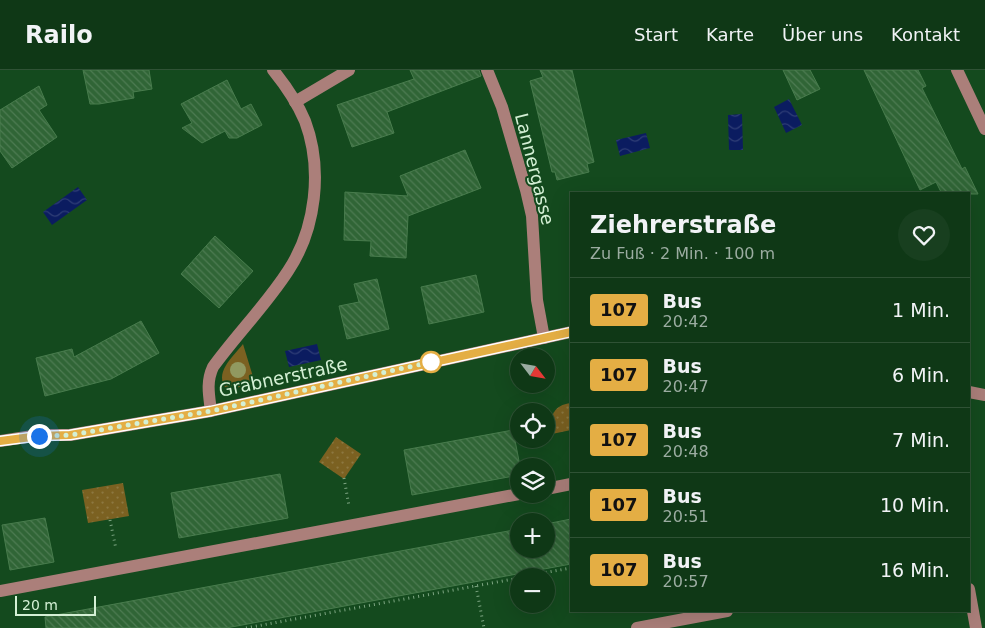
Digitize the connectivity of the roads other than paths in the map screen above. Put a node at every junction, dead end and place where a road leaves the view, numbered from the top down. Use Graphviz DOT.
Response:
graph roads {
  1 [pos="273,70"];
  2 [pos="349,70"];
  3 [pos="487,70"];
  4 [pos="957,70"];
  5 [pos="295,102"];
  6 [pos="985,129"];
  7 [pos="570,332"];
  8 [pos="544,338"];
  9 [pos="970,392"];
  10 [pos="985,395"];
  11 [pos="211,411"];
  12 [pos="0,441"];
  13 [pos="570,484"];
  14 [pos="555,487"];
  15 [pos="510,496"];
  16 [pos="0,591"];
  17 [pos="970,595"];
  18 [pos="722,612"];
  19 [pos="637,628"];
  20 [pos="976,628"];
  1 -- 5 [label="street"];
  2 -- 5 [label="street"];
  3 -- 8 [label="street, Lannergasse"];
  4 -- 6 [label="street"];
  5 -- 11 [label="street"];
  7 -- 8 [label="street, Grabnerstraße"];
  8 -- 11 [label="street, Grabnerstraße"];
  9 -- 10 [label="street"];
  11 -- 12 [label="street, Grabnerstraße"];
  13 -- 14 [label="street"];
  15 -- 16 [label="street"];
  17 -- 20 [label="street"];
  18 -- 19 [label="street"];
}
